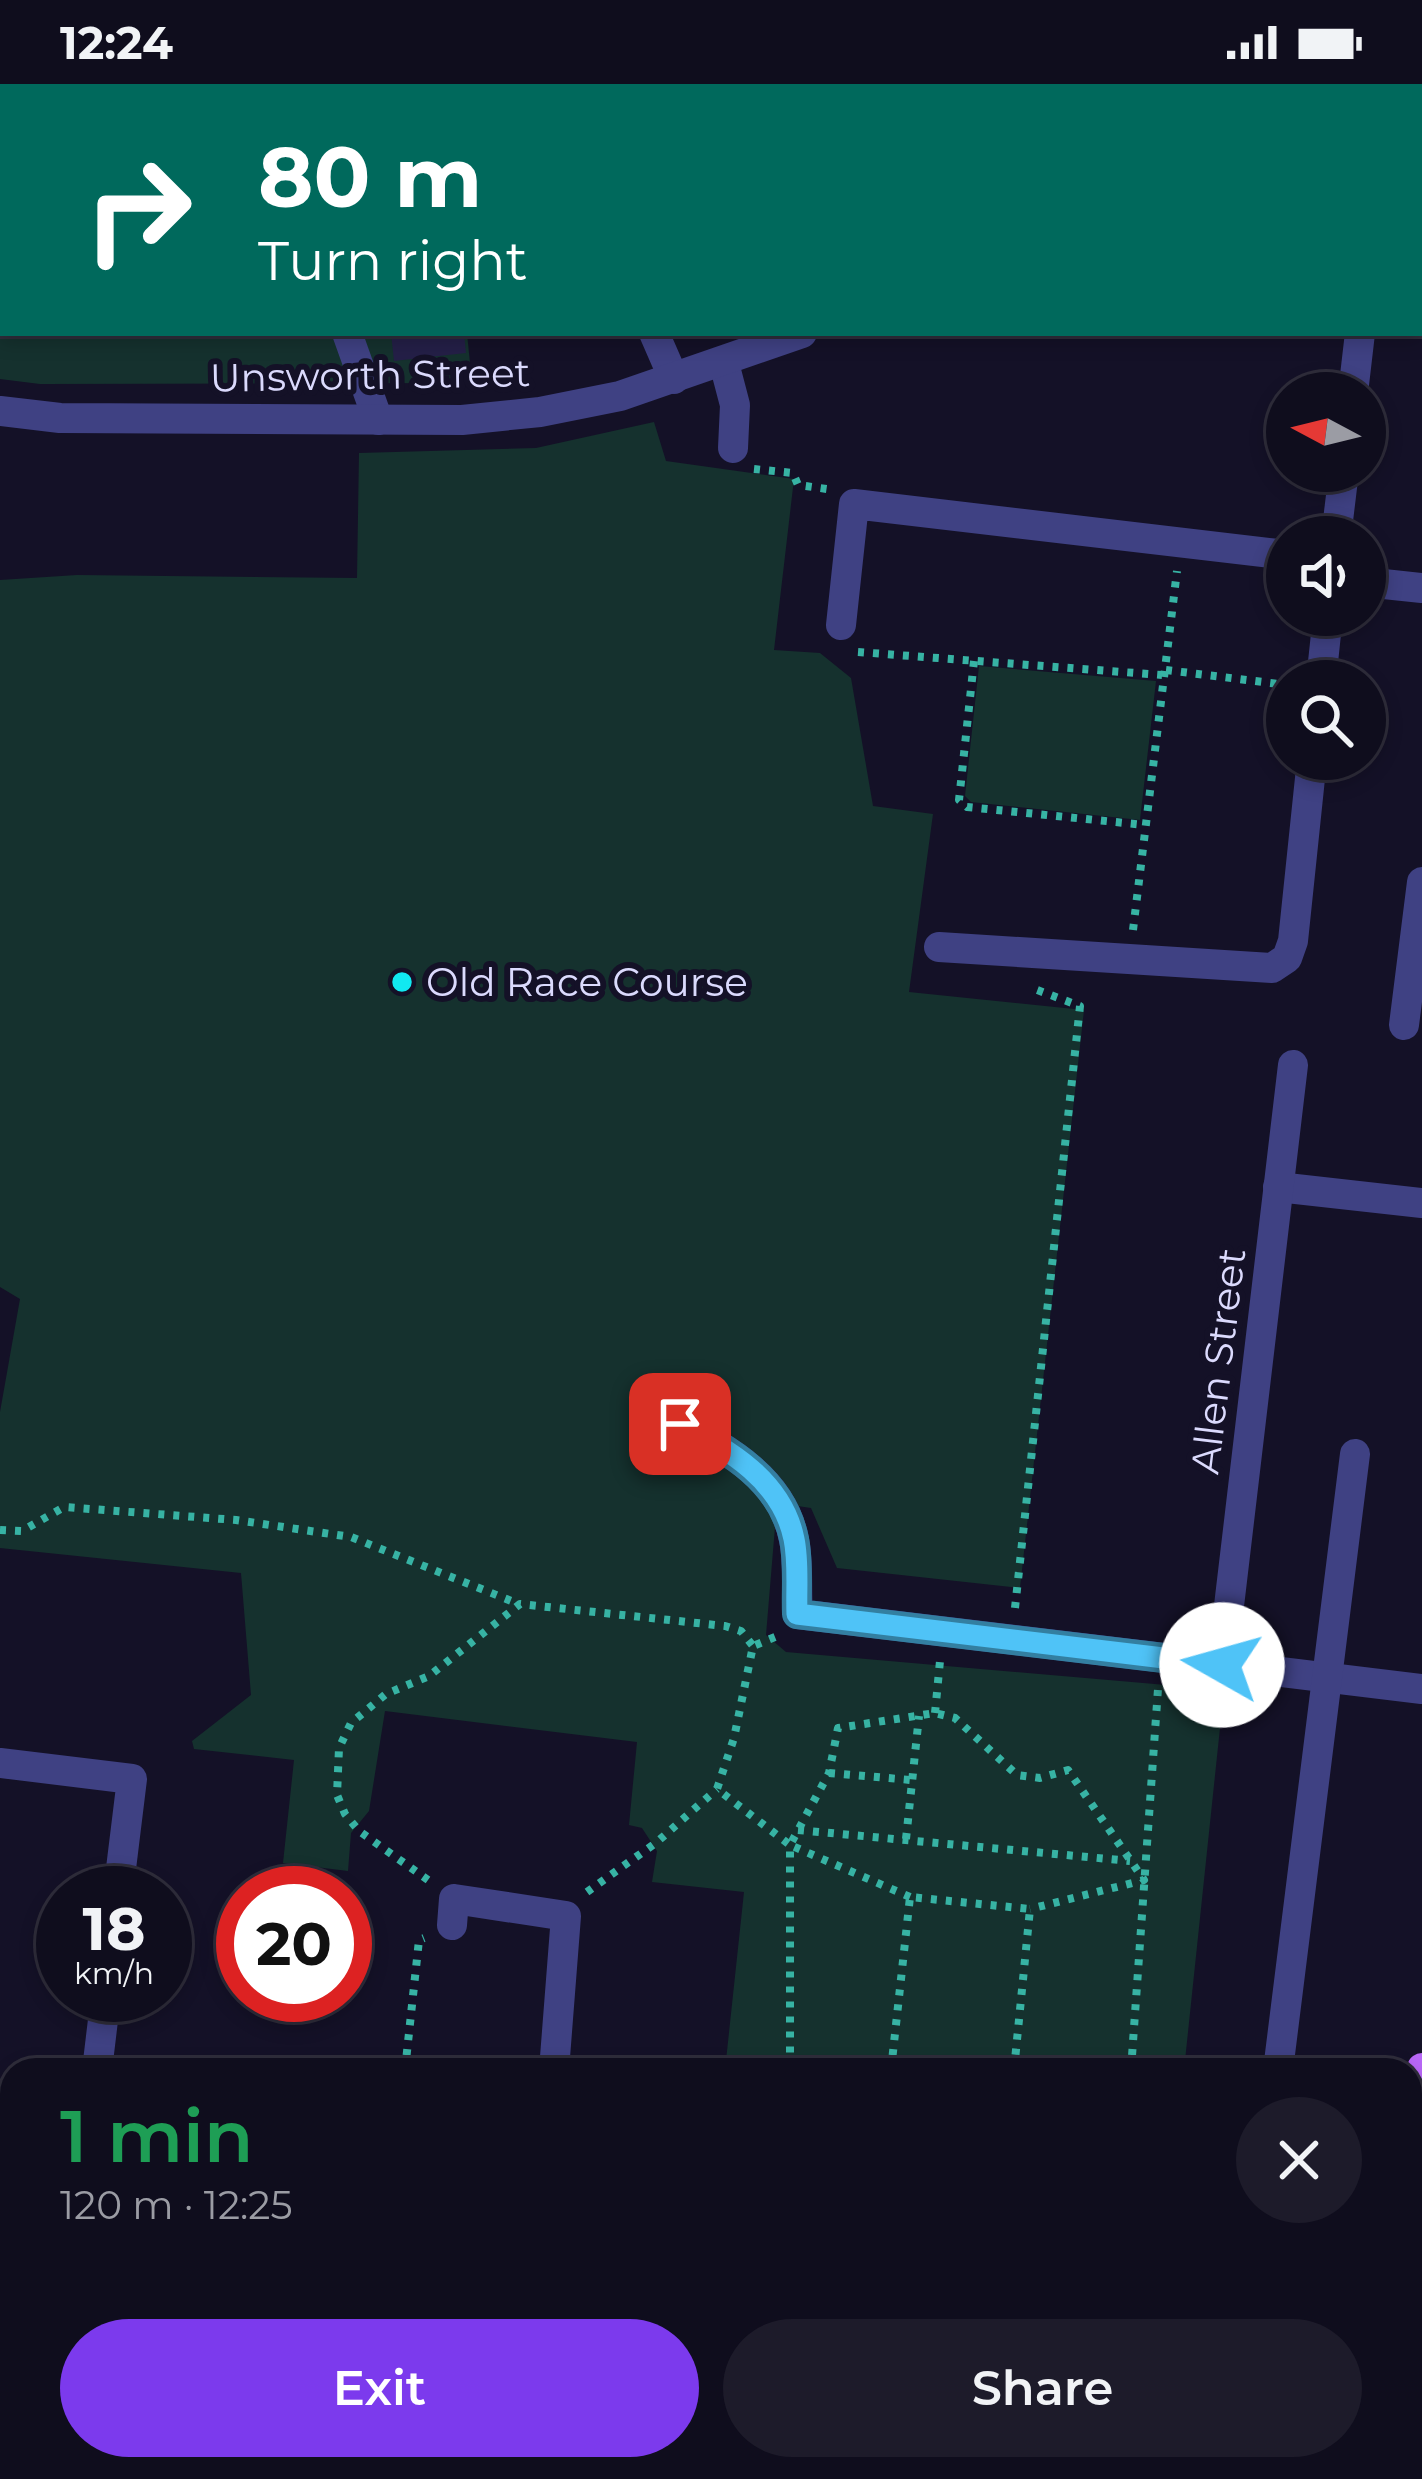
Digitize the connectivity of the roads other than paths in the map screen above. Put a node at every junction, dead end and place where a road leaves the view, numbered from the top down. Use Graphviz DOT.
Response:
graph roads {
  1 [pos="347,336"];
  2 [pos="655,336"];
  3 [pos="794,336"];
  4 [pos="1360,336"];
  5 [pos="724,364"];
  6 [pos="1355,372"];
  7 [pos="674,379"];
  8 [pos="0,411"];
  9 [pos="378,420"];
  10 [pos="733,448"];
  11 [pos="1266,553"];
  12 [pos="1386,584"];
  13 [pos="1422,588"];
  14 [pos="841,625"];
  15 [pos="1310,780"];
  16 [pos="1422,882"];
  17 [pos="940,947"];
  18 [pos="1404,1025"];
  19 [pos="1293,1065"];
  20 [pos="1278,1187"];
  21 [pos="1422,1203"];
  22 [pos="680,1424"];
  23 [pos="1355,1454"];
  24 [pos="1222,1665"];
  25 [pos="1329,1678"];
  26 [pos="1422,1689"];
  27 [pos="0,1763"];
  28 [pos="121,1866"];
  29 [pos="453,1912"];
  30 [pos="103,2022"];
  31 [pos="98,2058"];
  32 [pos="555,2058"];
  33 [pos="1280,2058"];
  1 -- 9 [label="street"];
  2 -- 7 [label="street"];
  3 -- 5 [label="street, Unsworth Street"];
  4 -- 6 [label="street"];
  5 -- 7 [label="street, Unsworth Street"];
  5 -- 10 [label="street"];
  7 -- 9 [label="street, Unsworth Street"];
  8 -- 9 [label="street, Unsworth Street"];
  11 -- 14 [label="street"];
  12 -- 13 [label="street"];
  15 -- 17 [label="street"];
  16 -- 18 [label="street"];
  19 -- 20 [label="street, Allen Street"];
  20 -- 21 [label="street"];
  20 -- 24 [label="street, Allen Street"];
  22 -- 24 [label="street"];
  23 -- 25 [label="street"];
  24 -- 25 [label="street"];
  25 -- 26 [label="street"];
  25 -- 33 [label="street"];
  27 -- 28 [label="street"];
  29 -- 32 [label="street"];
  30 -- 31 [label="street"];
}
